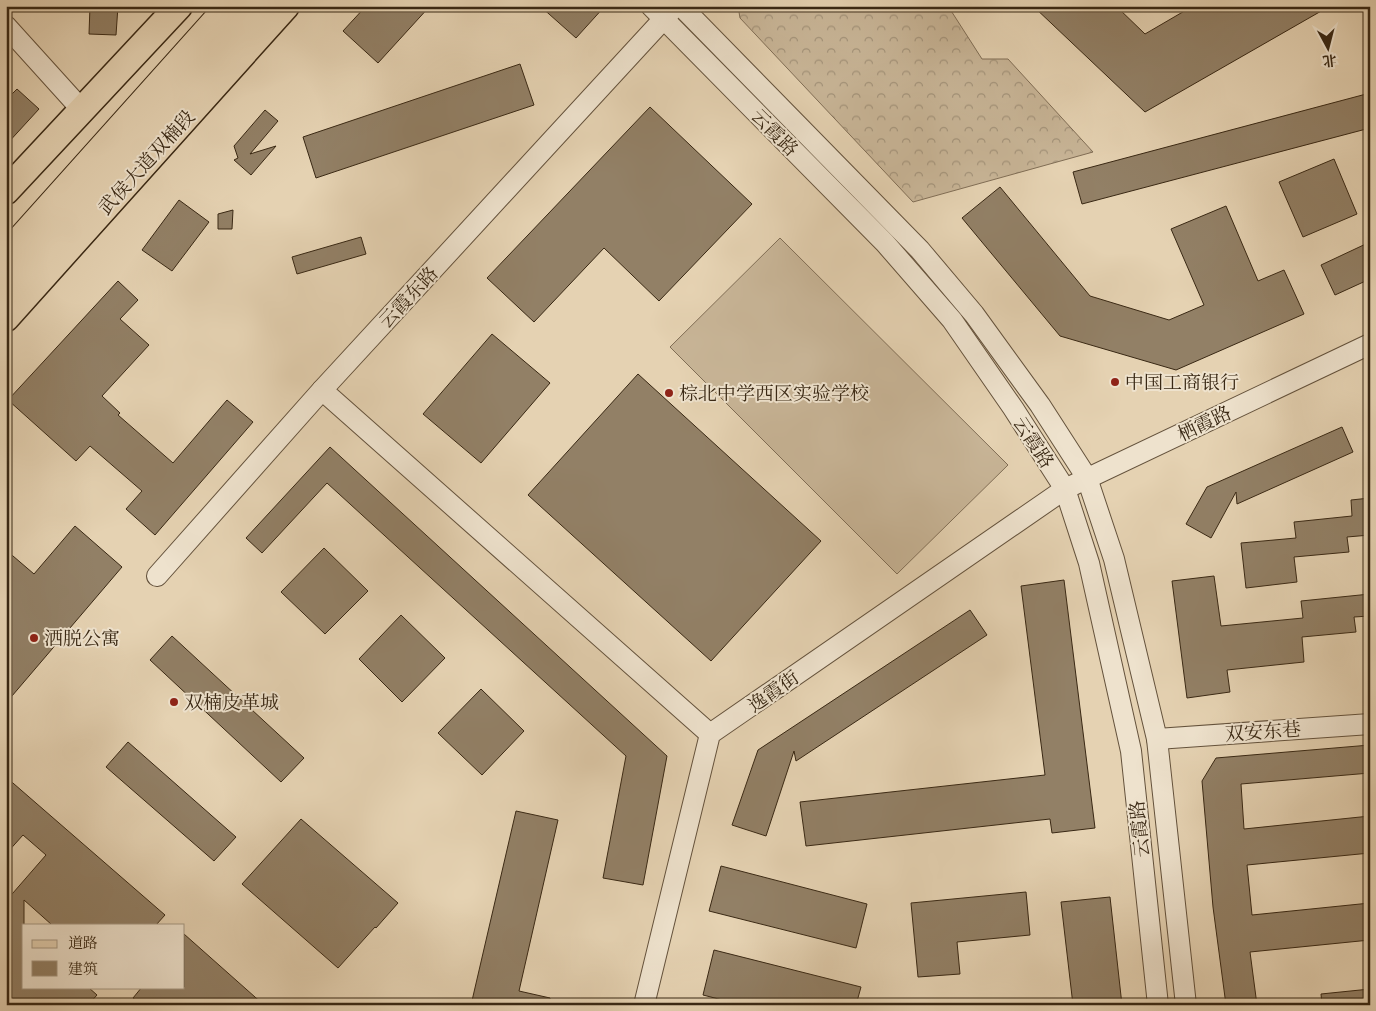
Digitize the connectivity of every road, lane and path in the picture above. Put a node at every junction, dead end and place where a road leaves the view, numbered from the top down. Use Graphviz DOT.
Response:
graph roads {
  1 [pos="179,6"];
  2 [pos="230,6"];
  3 [pos="262,6"];
  4 [pos="286,6"];
  5 [pos="681,6"];
  6 [pos="663,11"];
  7 [pos="6,26"];
  8 [pos="82,110"];
  9 [pos="6,191"];
  10 [pos="6,256"];
  11 [pos="6,291"];
  12 [pos="6,318"];
  13 [pos="1370,344"];
  14 [pos="322,390"];
  15 [pos="1087,478"];
  16 [pos="1065,489"];
  17 [pos="156,576"];
  18 [pos="1370,724"];
  19 [pos="710,734"];
  20 [pos="1157,739"];
  21 [pos="644,1005"];
  22 [pos="1158,1005"];
  23 [pos="1186,1005"];
  1 -- 8 [label="main road"];
  2 -- 10 [label="highway"];
  3 -- 11 [label="highway"];
  4 -- 12 [label="main road, 武侯大道双楠段"];
  5 -- 15 [label="street"];
  6 -- 14 [label="street, 云霞东路"];
  6 -- 16 [label="street, 云霞路"];
  7 -- 8 [label="street"];
  8 -- 9 [label="main road"];
  13 -- 15 [label="street, 栖霞路"];
  14 -- 17 [label="street, 云霞东路"];
  14 -- 19 [label="street"];
  15 -- 16 [label="street, 栖霞路"];
  15 -- 20 [label="street"];
  16 -- 19 [label="street, 逸霞街"];
  16 -- 22 [label="street, 云霞路"];
  18 -- 20 [label="street, 双安东巷"];
  19 -- 21 [label="street"];
  20 -- 23 [label="street"];
}
